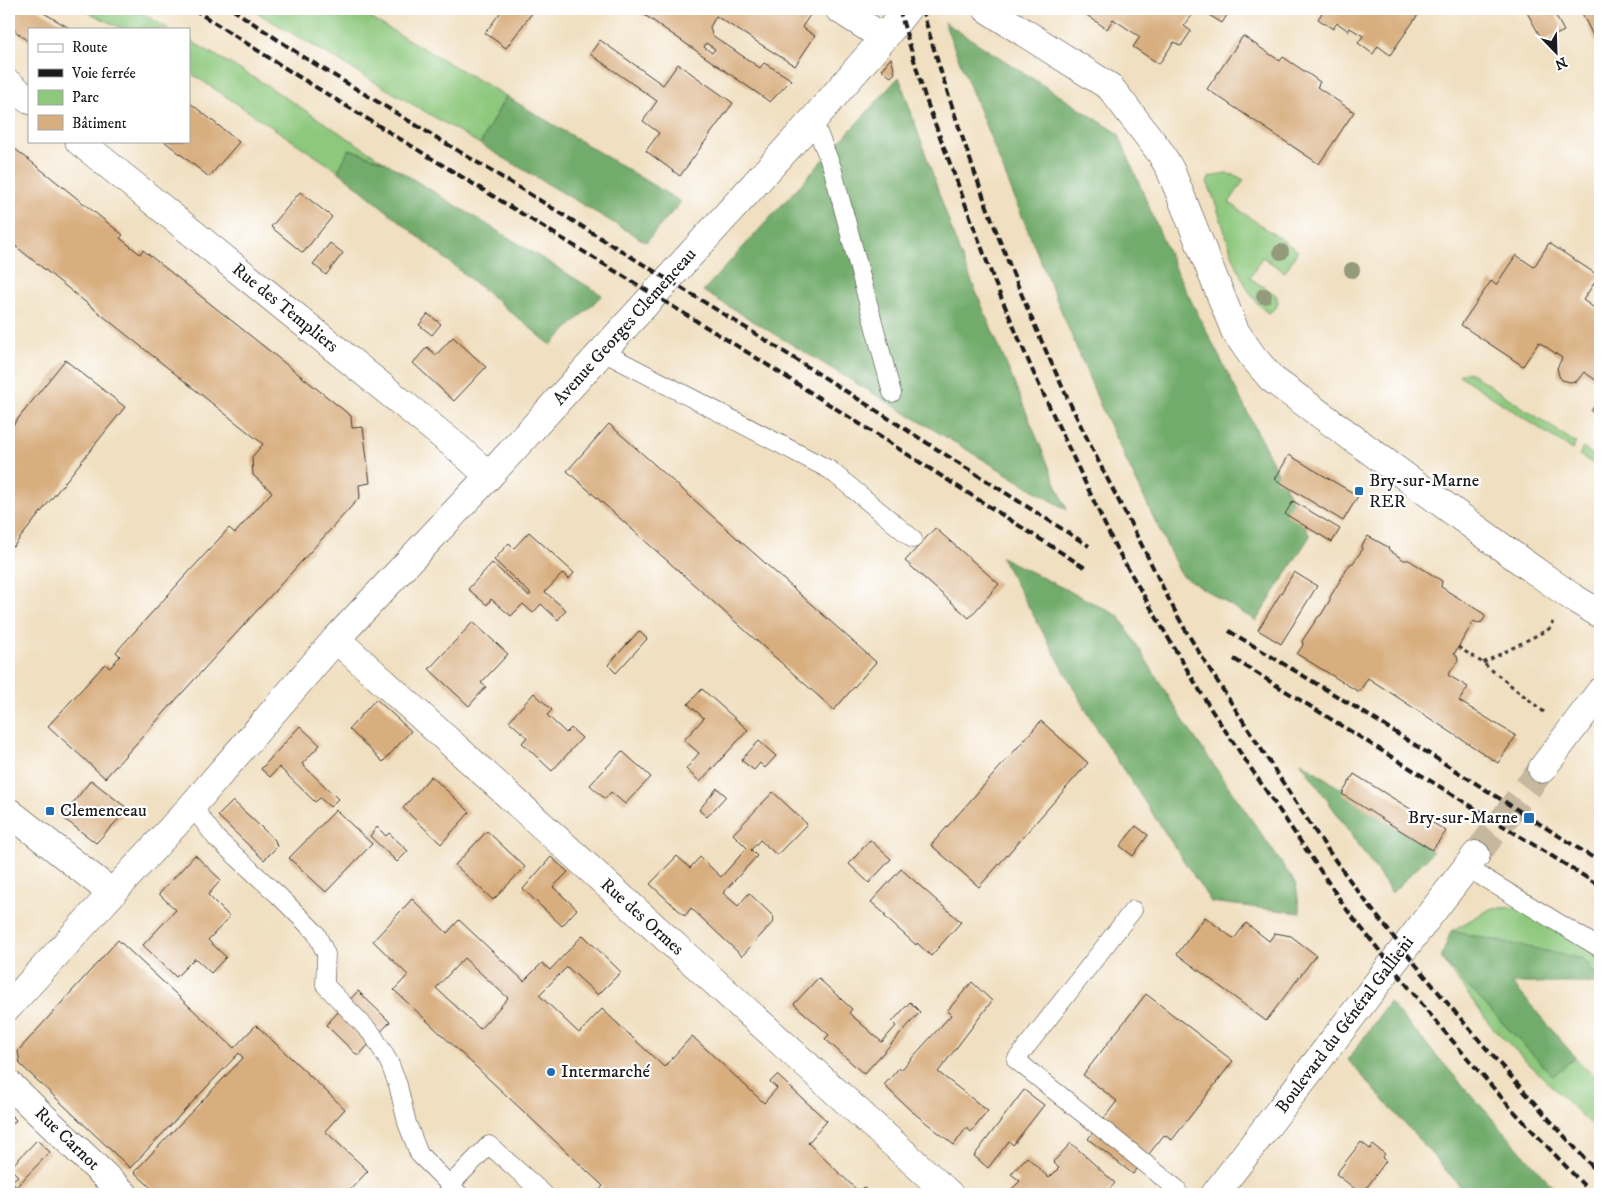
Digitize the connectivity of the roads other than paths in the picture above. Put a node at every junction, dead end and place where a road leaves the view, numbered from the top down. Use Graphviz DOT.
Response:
graph roads {
  1 [pos="839,9"];
  2 [pos="907,9"];
  3 [pos="987,9"];
  4 [pos="884,38"];
  5 [pos="9,84"];
  6 [pos="28,99"];
  7 [pos="813,120"];
  8 [pos="80,142"];
  9 [pos="602,352"];
  10 [pos="892,394"];
  11 [pos="488,476"];
  12 [pos="913,539"];
  13 [pos="1600,614"];
  14 [pos="336,639"];
  15 [pos="1600,692"];
  16 [pos="1542,769"];
  17 [pos="192,806"];
  18 [pos="9,812"];
  19 [pos="1471,861"];
  20 [pos="112,893"];
  21 [pos="1133,910"];
  22 [pos="1600,948"];
  23 [pos="9,1006"];
  24 [pos="9,1084"];
  25 [pos="1177,1189"];
  26 [pos="454,1190"];
  27 [pos="124,1194"];
  28 [pos="544,1194"];
  29 [pos="949,1194"];
  30 [pos="1215,1194"];
  1 -- 4 [label="street"];
  2 -- 4 [label="street, Avenue Georges Clemenceau"];
  3 -- 13 [label="street"];
  4 -- 7 [label="street, Avenue Georges Clemenceau"];
  5 -- 6 [label="street"];
  7 -- 9 [label="street, Avenue Georges Clemenceau"];
  7 -- 10 [label="lane"];
  8 -- 11 [label="street, Rue des Templiers"];
  9 -- 11 [label="street, Avenue Georges Clemenceau"];
  9 -- 12 [label="lane"];
  11 -- 14 [label="street, Avenue Georges Clemenceau"];
  14 -- 17 [label="street, Avenue Georges Clemenceau"];
  14 -- 29 [label="street, Rue des Ormes"];
  15 -- 16 [label="street"];
  17 -- 20 [label="street, Avenue Georges Clemenceau"];
  17 -- 26 [label="lane"];
  18 -- 20 [label="street"];
  19 -- 22 [label="lane"];
  19 -- 30 [label="street, Boulevard du Général Gallieni"];
  20 -- 23 [label="street, Avenue Georges Clemenceau"];
  21 -- 25 [label="lane"];
  24 -- 27 [label="street, Rue Carnot"];
  26 -- 28 [label="lane"];
}
